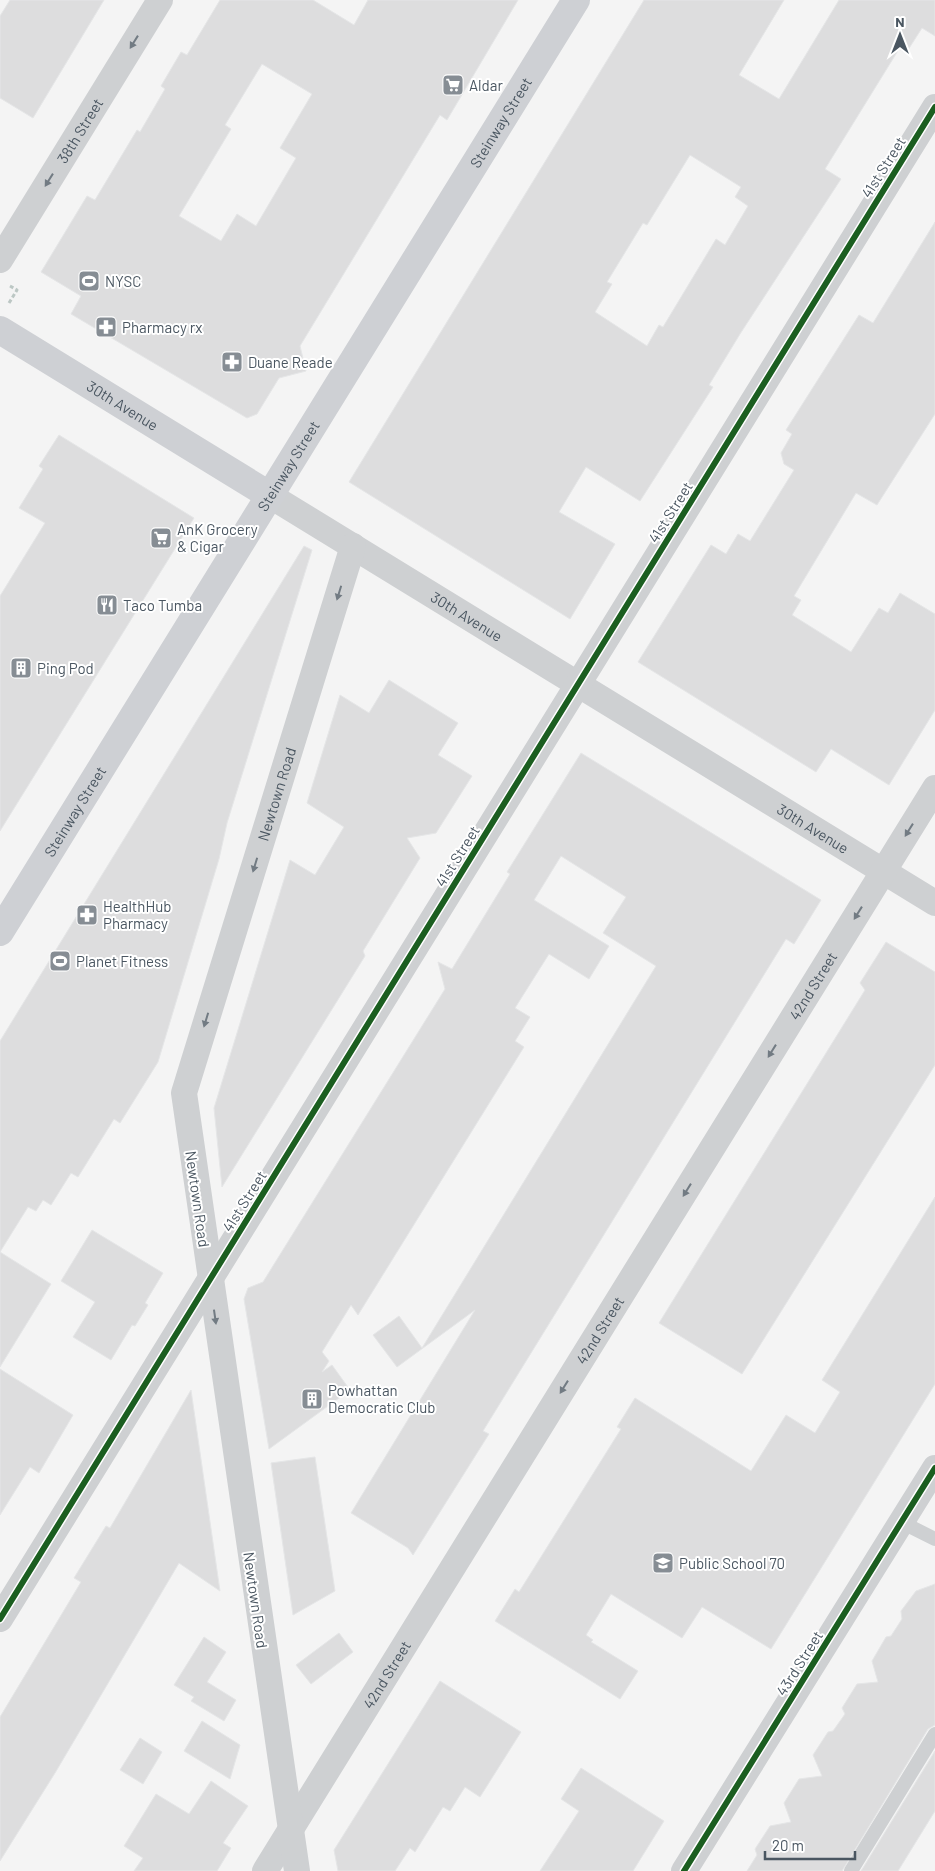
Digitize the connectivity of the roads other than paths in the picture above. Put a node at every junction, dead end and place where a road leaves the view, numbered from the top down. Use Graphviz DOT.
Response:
graph roads {
  1 [pos="160,0"];
  2 [pos="576,0"];
  3 [pos="935,106"];
  4 [pos="0,260"];
  5 [pos="0,330"];
  6 [pos="270,495"];
  7 [pos="353,546"];
  8 [pos="578,684"];
  9 [pos="935,788"];
  10 [pos="883,872"];
  11 [pos="935,903"];
  12 [pos="0,932"];
  13 [pos="210,1280"];
  14 [pos="935,1468"];
  15 [pos="901,1522"];
  16 [pos="935,1539"];
  17 [pos="0,1619"];
  18 [pos="935,1734"];
  19 [pos="290,1830"];
  20 [pos="265,1871"];
  21 [pos="297,1871"];
  22 [pos="684,1871"];
  23 [pos="852,1871"];
  1 -- 4 [label="street, 38th Street, one-way"];
  2 -- 6 [label="street, Steinway Street"];
  3 -- 8 [label="street, 41st Street"];
  5 -- 6 [label="street, 30th Avenue"];
  6 -- 7 [label="street, 30th Avenue"];
  6 -- 12 [label="street, Steinway Street"];
  7 -- 8 [label="street, 30th Avenue"];
  7 -- 13 [label="street, Newtown Road, one-way"];
  8 -- 10 [label="street, 30th Avenue"];
  8 -- 13 [label="street, 41st Street"];
  9 -- 10 [label="street, 42nd Street, one-way"];
  10 -- 11 [label="street, 30th Avenue"];
  10 -- 19 [label="street, 42nd Street, one-way"];
  13 -- 17 [label="street, 41st Street"];
  13 -- 19 [label="street, Newtown Road, one-way"];
  14 -- 15 [label="street, 43rd Street"];
  15 -- 16 [label="lane"];
  15 -- 22 [label="street, 43rd Street"];
  18 -- 23 [label="lane"];
  19 -- 20 [label="street, 42nd Street"];
  19 -- 21 [label="street, Newtown Road"];
}
